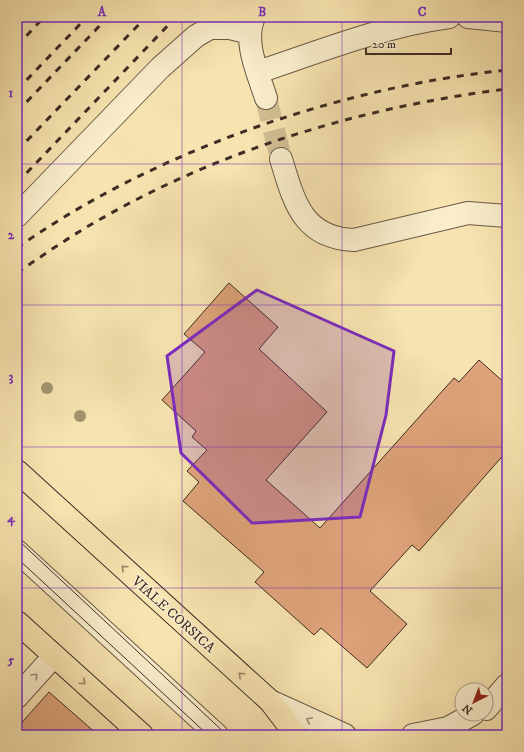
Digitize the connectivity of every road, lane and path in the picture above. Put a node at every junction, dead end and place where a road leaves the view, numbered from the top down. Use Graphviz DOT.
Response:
graph roads {
  1 [pos="449,17"];
  2 [pos="468,17"];
  3 [pos="507,21"];
  4 [pos="252,25"];
  5 [pos="258,72"];
  6 [pos="266,98"];
  7 [pos="281,159"];
  8 [pos="17,216"];
  9 [pos="507,216"];
  10 [pos="17,471"];
  11 [pos="17,551"];
  12 [pos="17,622"];
  13 [pos="54,656"];
  14 [pos="507,684"];
  15 [pos="17,697"];
  16 [pos="494,698"];
  17 [pos="270,701"];
  18 [pos="460,722"];
  19 [pos="476,722"];
  20 [pos="142,735"];
  21 [pos="217,735"];
  22 [pos="296,735"];
  23 [pos="345,735"];
  24 [pos="413,735"];
  25 [pos="468,735"];
  1 -- 5 [label="street"];
  2 -- 3 [label="street"];
  4 -- 5 [label="street"];
  4 -- 8 [label="street"];
  5 -- 6 [label="street"];
  7 -- 9 [label="street"];
  17 -- 10 [label="main road, VIALE CORSICA, one-way"];
  11 -- 21 [label="street"];
  12 -- 13 [label="main road"];
  15 -- 13 [label="street, one-way"];
  13 -- 20 [label="main road, one-way"];
  14 -- 16 [label="street"];
  17 -- 22 [label="main road"];
  23 -- 17 [label="street, VIALE CORSICA, one-way"];
  18 -- 24 [label="street"];
  19 -- 25 [label="street"];
}
